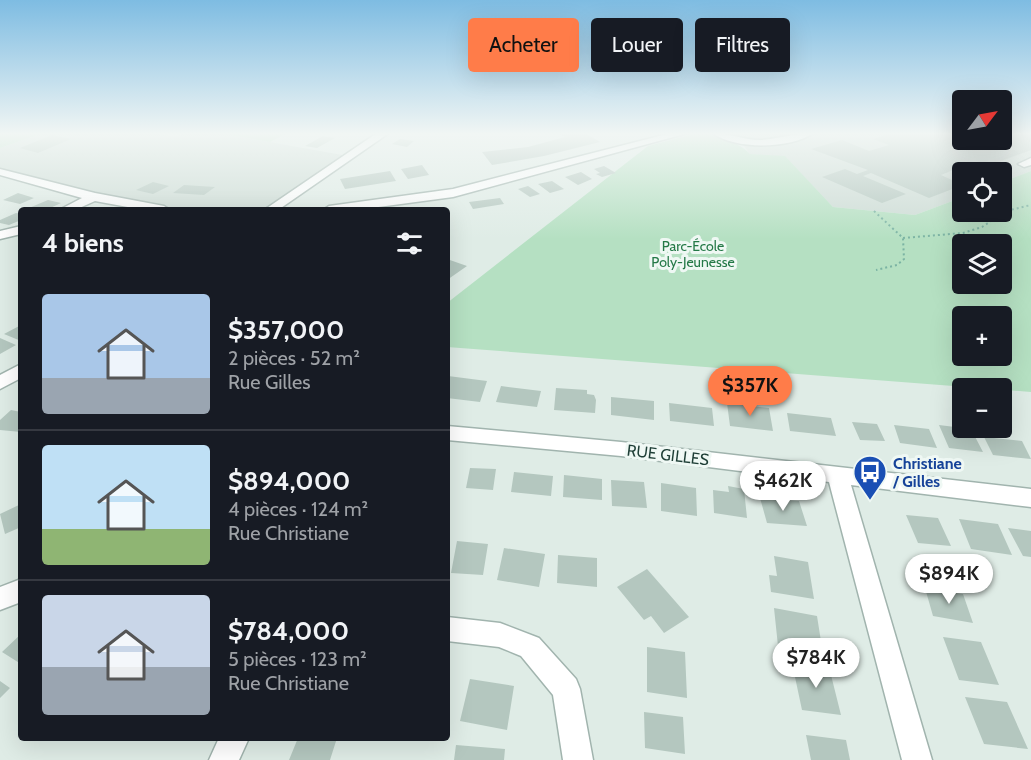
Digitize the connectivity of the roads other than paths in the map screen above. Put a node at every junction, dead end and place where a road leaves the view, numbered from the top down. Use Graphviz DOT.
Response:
graph roads {
  1 [pos="331,168"];
  2 [pos="547,168"];
  3 [pos="0,172"];
  4 [pos="94,196"];
  5 [pos="71,207"];
  6 [pos="149,207"];
  7 [pos="274,207"];
  8 [pos="351,207"];
  9 [pos="18,231"];
  10 [pos="0,235"];
  11 [pos="450,433"];
  12 [pos="838,476"];
  13 [pos="1031,498"];
  14 [pos="18,591"];
  15 [pos="0,599"];
  16 [pos="450,629"];
  17 [pos="233,741"];
  18 [pos="224,760"];
  19 [pos="578,760"];
  20 [pos="917,760"];
  1 -- 7 [label="street"];
  2 -- 8 [label="street"];
  3 -- 4 [label="street"];
  4 -- 5 [label="street"];
  4 -- 6 [label="street"];
  9 -- 10 [label="street"];
  11 -- 12 [label="street, RUE GILLES"];
  12 -- 13 [label="street, RUE GILLES"];
  12 -- 20 [label="street"];
  14 -- 15 [label="street"];
  16 -- 19 [label="street"];
  17 -- 18 [label="street"];
}
